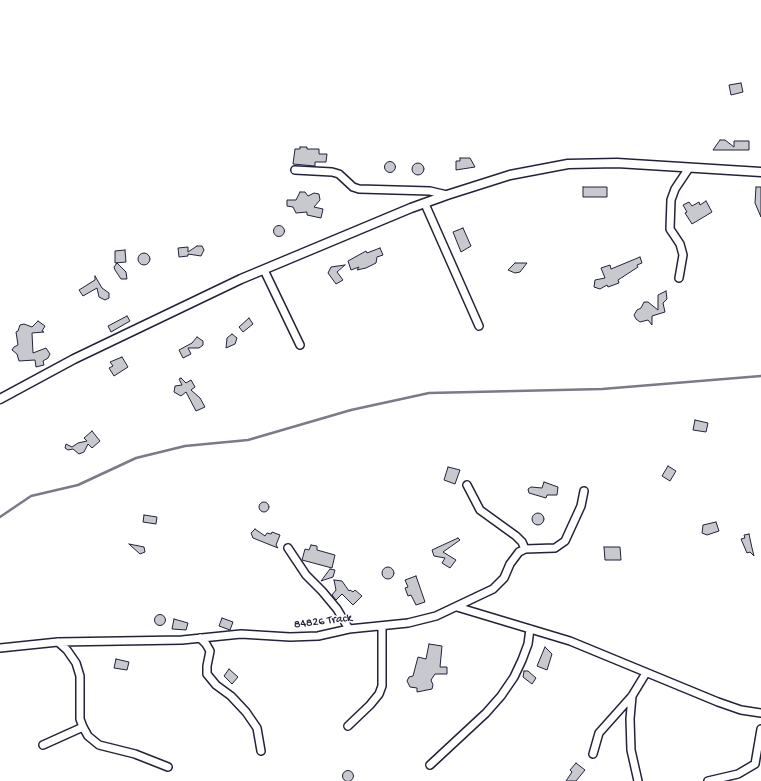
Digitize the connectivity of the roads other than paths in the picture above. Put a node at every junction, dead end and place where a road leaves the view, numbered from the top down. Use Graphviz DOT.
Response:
graph roads {
  1 [pos="689,168"];
  2 [pos="295,170"];
  3 [pos="761,172"];
  4 [pos="447,195"];
  5 [pos="425,204"];
  6 [pos="264,270"];
  7 [pos="679,278"];
  8 [pos="480,326"];
  9 [pos="300,345"];
  10 [pos="0,399"];
  11 [pos="467,485"];
  12 [pos="584,491"];
  13 [pos="288,548"];
  14 [pos="525,549"];
  15 [pos="457,607"];
  16 [pos="382,627"];
  17 [pos="349,629"];
  18 [pos="530,629"];
  19 [pos="200,638"];
  20 [pos="58,642"];
  21 [pos="0,648"];
  22 [pos="646,673"];
  23 [pos="632,696"];
  24 [pos="761,713"];
  25 [pos="348,726"];
  26 [pos="82,727"];
  27 [pos="761,729"];
  28 [pos="43,745"];
  29 [pos="262,751"];
  30 [pos="593,754"];
  31 [pos="430,765"];
  32 [pos="168,767"];
  33 [pos="638,781"];
  34 [pos="708,781"];
  1 -- 3 [label="street"];
  1 -- 4 [label="street"];
  1 -- 7 [label="street"];
  2 -- 4 [label="street"];
  4 -- 5 [label="street"];
  5 -- 6 [label="street"];
  5 -- 8 [label="street"];
  6 -- 9 [label="street"];
  6 -- 10 [label="street"];
  11 -- 14 [label="street"];
  12 -- 14 [label="street"];
  13 -- 17 [label="street"];
  14 -- 15 [label="street, 84826 Track"];
  15 -- 16 [label="street, 84826 Track"];
  15 -- 18 [label="street"];
  16 -- 17 [label="street, 84826 Track"];
  16 -- 25 [label="street"];
  17 -- 19 [label="street, 84826 Track"];
  18 -- 22 [label="street"];
  18 -- 31 [label="street"];
  19 -- 20 [label="street, 84826 Track"];
  19 -- 29 [label="street"];
  20 -- 21 [label="street, 84826 Track"];
  20 -- 26 [label="street"];
  22 -- 23 [label="street"];
  22 -- 24 [label="street"];
  23 -- 30 [label="street"];
  23 -- 33 [label="street"];
  26 -- 28 [label="street"];
  26 -- 32 [label="street"];
  27 -- 34 [label="street"];
}
